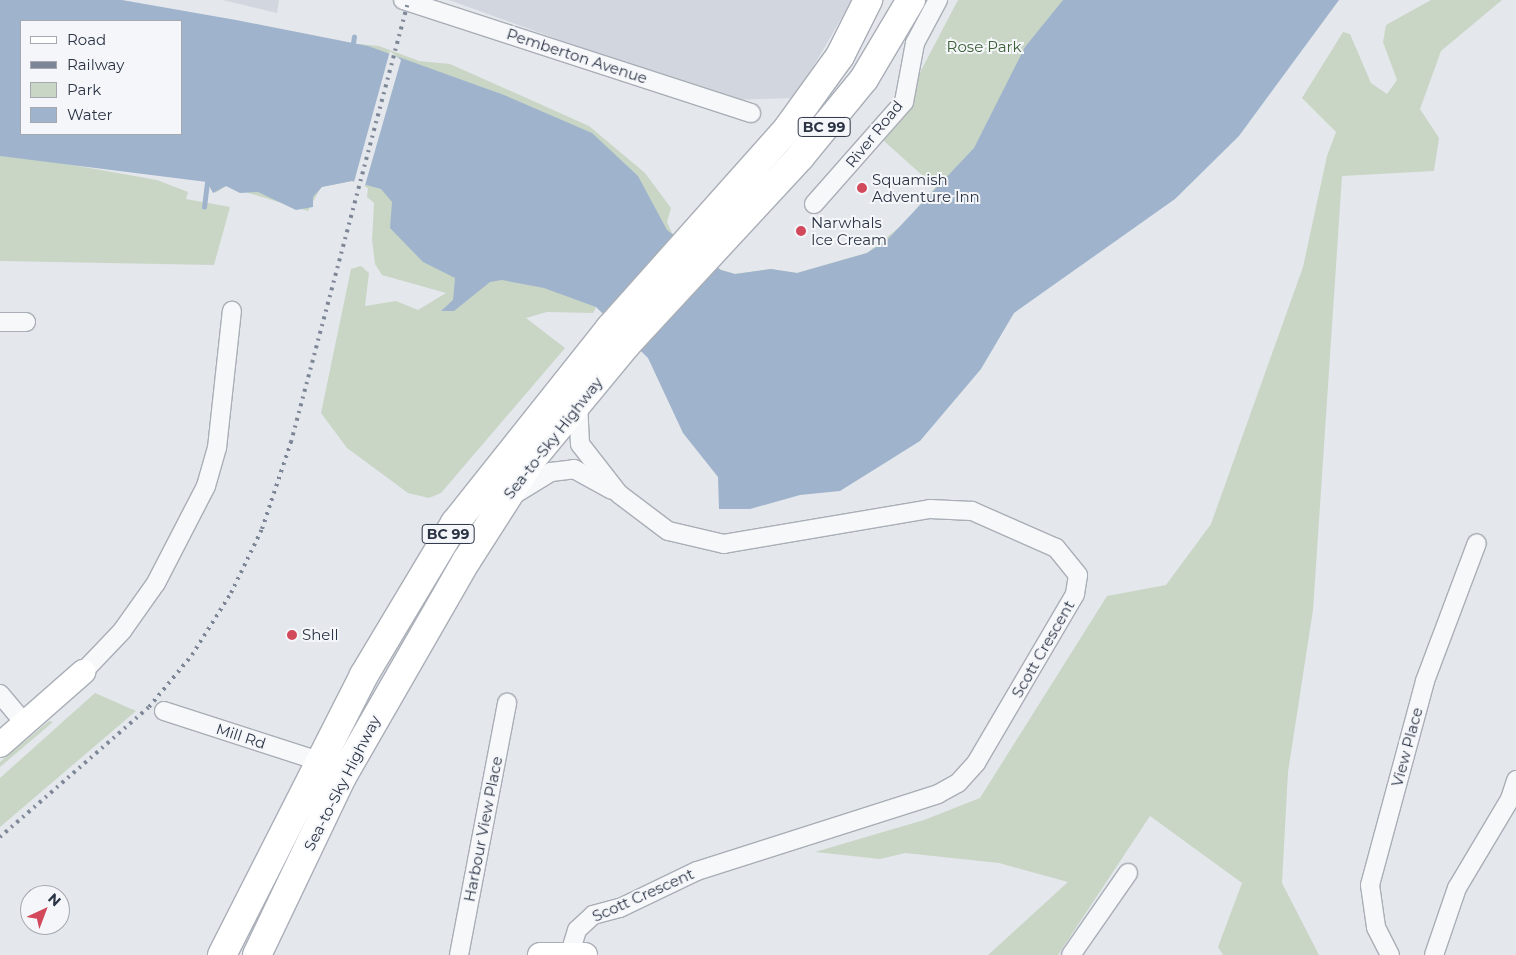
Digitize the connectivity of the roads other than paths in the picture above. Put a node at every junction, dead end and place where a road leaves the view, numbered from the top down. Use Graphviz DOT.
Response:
graph roads {
  1 [pos="404,0"];
  2 [pos="868,0"];
  3 [pos="910,0"];
  4 [pos="938,0"];
  5 [pos="751,113"];
  6 [pos="814,204"];
  7 [pos="712,234"];
  8 [pos="232,312"];
  9 [pos="0,322"];
  10 [pos="26,322"];
  11 [pos="618,336"];
  12 [pos="578,402"];
  13 [pos="619,494"];
  14 [pos="503,503"];
  15 [pos="1477,543"];
  16 [pos="83,672"];
  17 [pos="0,694"];
  18 [pos="507,703"];
  19 [pos="164,711"];
  20 [pos="24,723"];
  21 [pos="0,745"];
  22 [pos="318,761"];
  23 [pos="1516,780"];
  24 [pos="1128,874"];
  25 [pos="578,954"];
  26 [pos="222,955"];
  27 [pos="238,955"];
  28 [pos="257,955"];
  29 [pos="459,955"];
  30 [pos="540,955"];
  31 [pos="1071,955"];
  32 [pos="1390,955"];
  33 [pos="1434,955"];
  1 -- 5 [label="street, Pemberton Avenue"];
  2 -- 7 [label="highway, Sea-to-Sky Highway / BC 99"];
  3 -- 7 [label="highway, Sea-to-Sky Highway / BC 99"];
  4 -- 6 [label="street, River Road"];
  7 -- 11 [label="highway, Sea-to-Sky Highway / BC 99"];
  8 -- 16 [label="street"];
  9 -- 10 [label="street"];
  11 -- 12 [label="highway, Sea-to-Sky Highway / BC 99"];
  11 -- 22 [label="highway, Sea-to-Sky Highway / BC 99"];
  12 -- 13 [label="street, Scott Crescent"];
  12 -- 14 [label="highway, Sea-to-Sky Highway / BC 99"];
  13 -- 14 [label="street"];
  13 -- 25 [label="street, Scott Crescent"];
  14 -- 22 [label="highway"];
  14 -- 28 [label="highway, Sea-to-Sky Highway / BC 99"];
  15 -- 32 [label="street, View Place"];
  16 -- 20 [label="street"];
  17 -- 20 [label="street"];
  18 -- 29 [label="street, Harbour View Place"];
  19 -- 22 [label="street, Mill Rd"];
  20 -- 21 [label="street"];
  22 -- 26 [label="highway, Sea-to-Sky Highway / BC 99"];
  22 -- 27 [label="highway"];
  23 -- 33 [label="street"];
  24 -- 31 [label="street"];
  25 -- 30 [label="street"];
}
